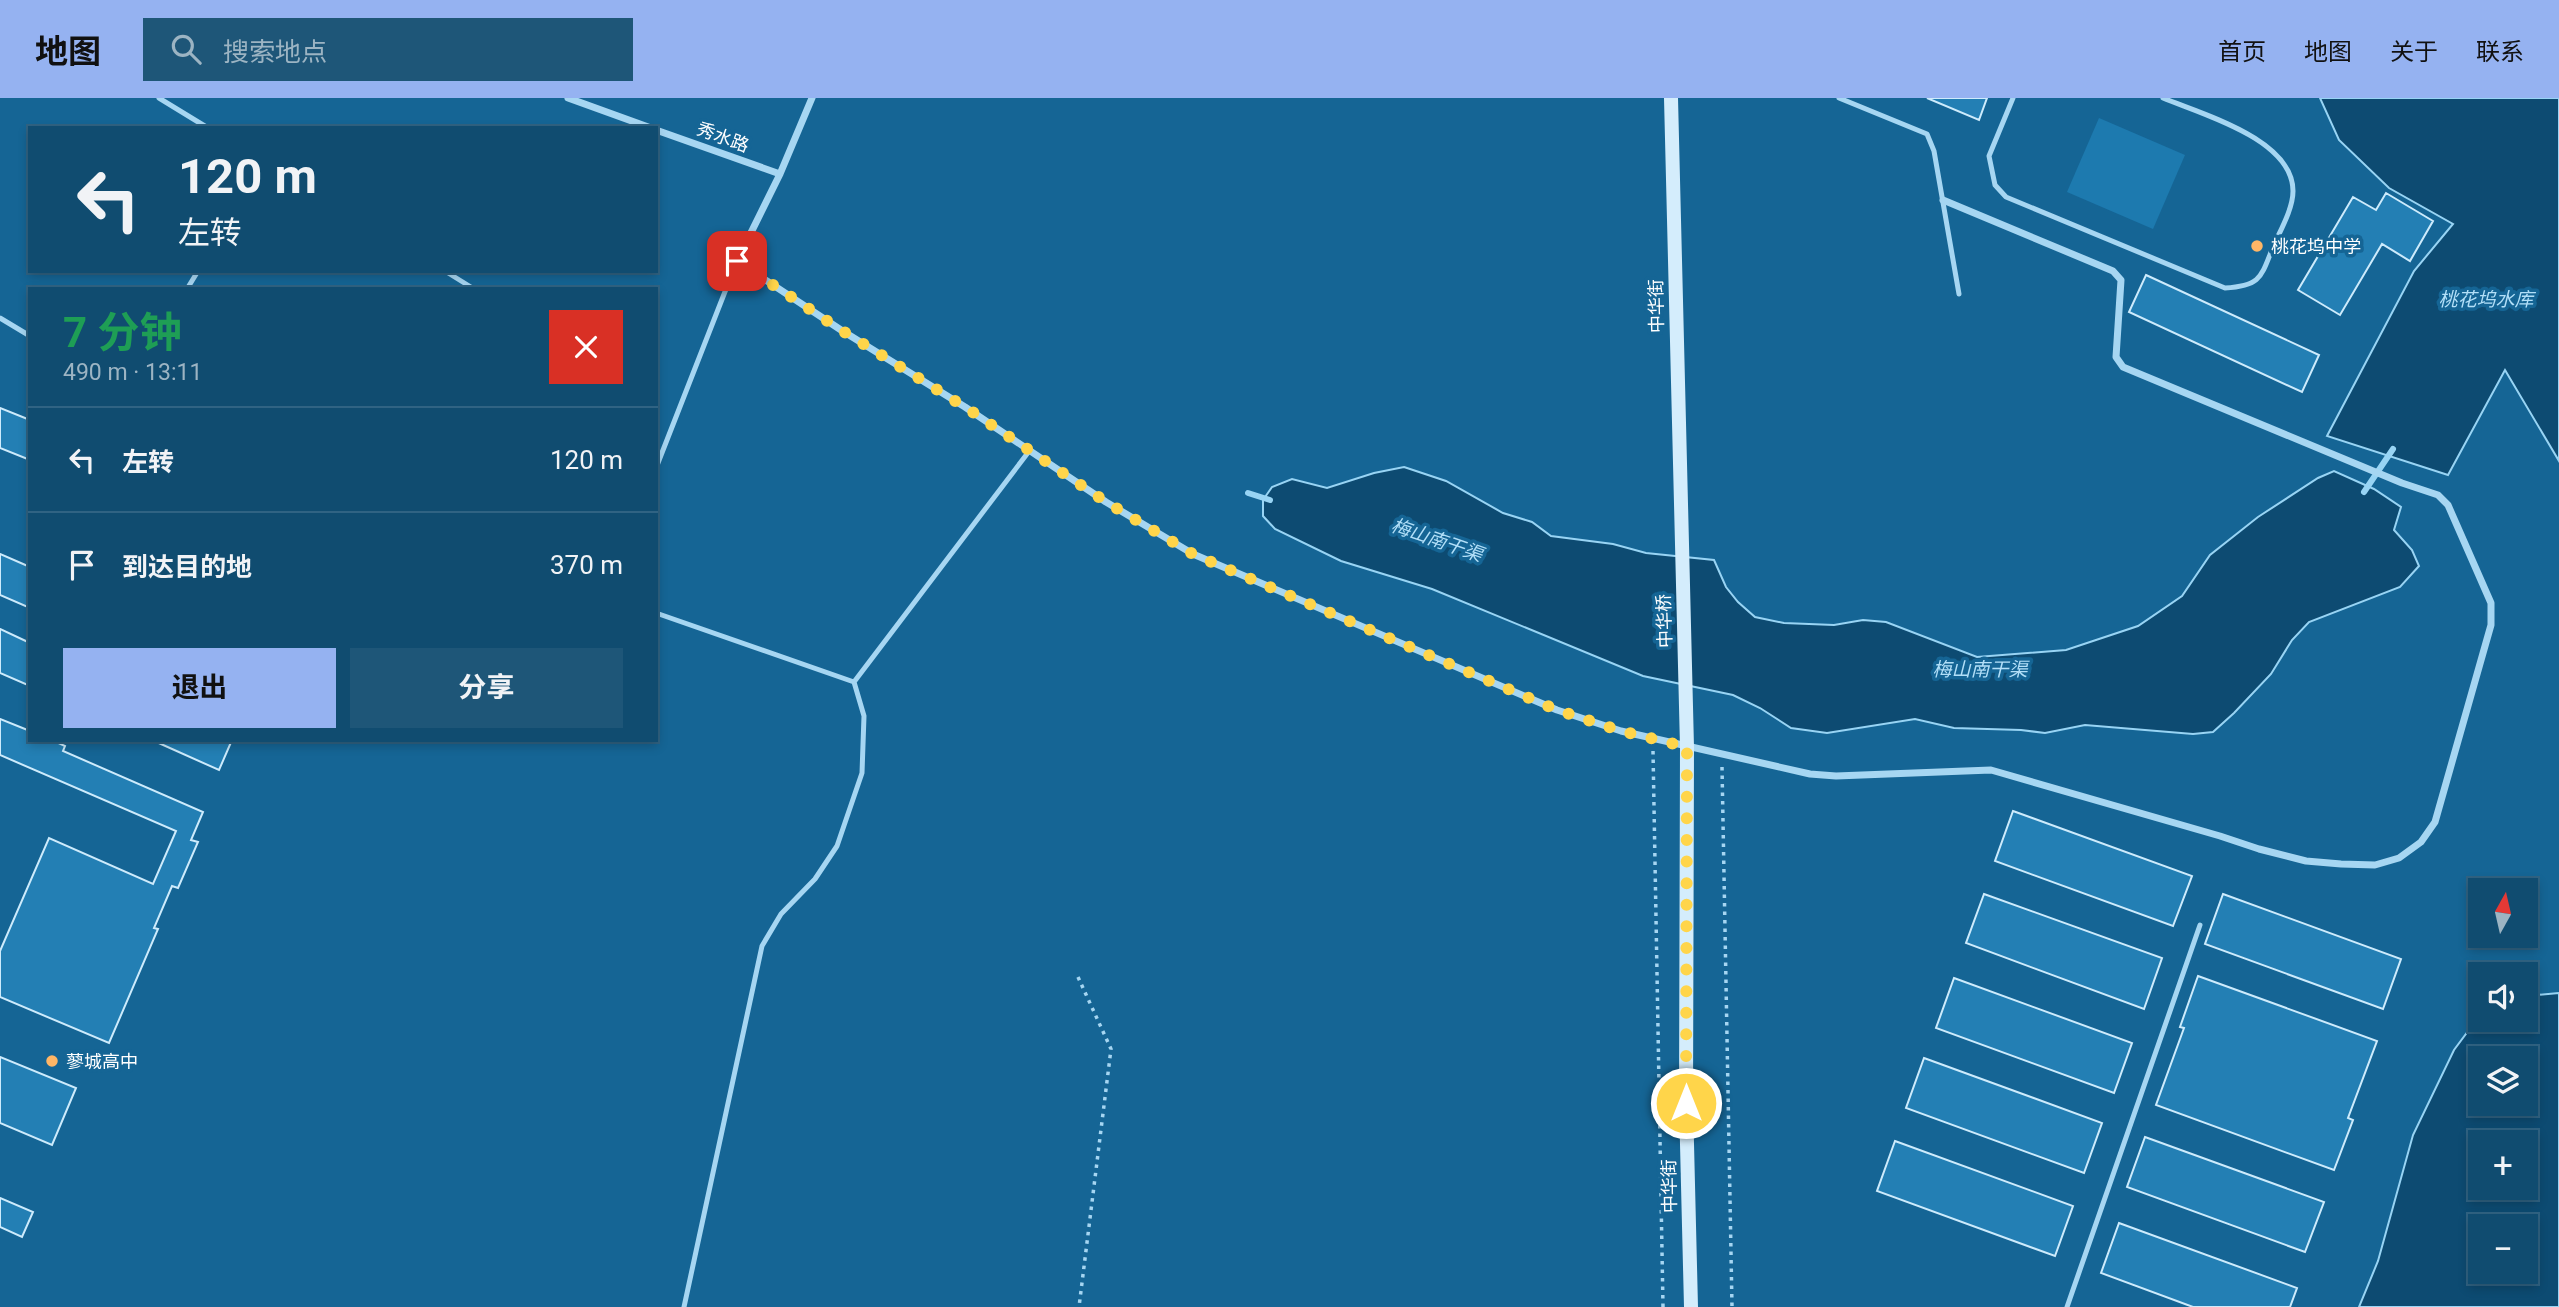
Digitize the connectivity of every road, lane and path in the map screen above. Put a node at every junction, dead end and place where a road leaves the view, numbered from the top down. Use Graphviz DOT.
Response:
graph roads {
  1 [pos="159,98"];
  2 [pos="568,98"];
  3 [pos="813,98"];
  4 [pos="1839,98"];
  5 [pos="2013,98"];
  6 [pos="2163,98"];
  7 [pos="1674,99"];
  8 [pos="205,126"];
  9 [pos="645,126"];
  10 [pos="658,131"];
  11 [pos="780,174"];
  12 [pos="1943,200"];
  13 [pos="737,261"];
  14 [pos="448,273"];
  15 [pos="471,287"];
  16 [pos="1959,294"];
  17 [pos="0,318"];
  18 [pos="28,335"];
  19 [pos="1030,450"];
  20 [pos="658,463"];
  21 [pos="1679,514"];
  22 [pos="658,614"];
  23 [pos="854,682"];
  24 [pos="1686,728"];
  25 [pos="1687,747"];
  26 [pos="2200,925"];
  27 [pos="1078,977"];
  28 [pos="684,1307"];
  29 [pos="1080,1307"];
  30 [pos="1691,1307"];
  31 [pos="2067,1307"];
  1 -- 8 [label="lane"];
  2 -- 9 [label="street"];
  3 -- 11 [label="street"];
  4 -- 12 [label="lane"];
  5 -- 6 [label="lane"];
  7 -- 21 [label="main road, 中华街"];
  10 -- 11 [label="street, 秀水路"];
  11 -- 13 [label="street"];
  12 -- 16 [label="lane"];
  12 -- 25 [label="street"];
  13 -- 19 [label="street"];
  13 -- 20 [label="lane"];
  14 -- 15 [label="lane"];
  17 -- 18 [label="lane"];
  19 -- 23 [label="lane"];
  19 -- 25 [label="street"];
  21 -- 24 [label="main road, 中华桥"];
  22 -- 23 [label="lane"];
  23 -- 28 [label="lane"];
  24 -- 25 [label="main road, 中华街"];
  25 -- 30 [label="main road, 中华街"];
  26 -- 31 [label="lane"];
  27 -- 29 [label="path"];
}
